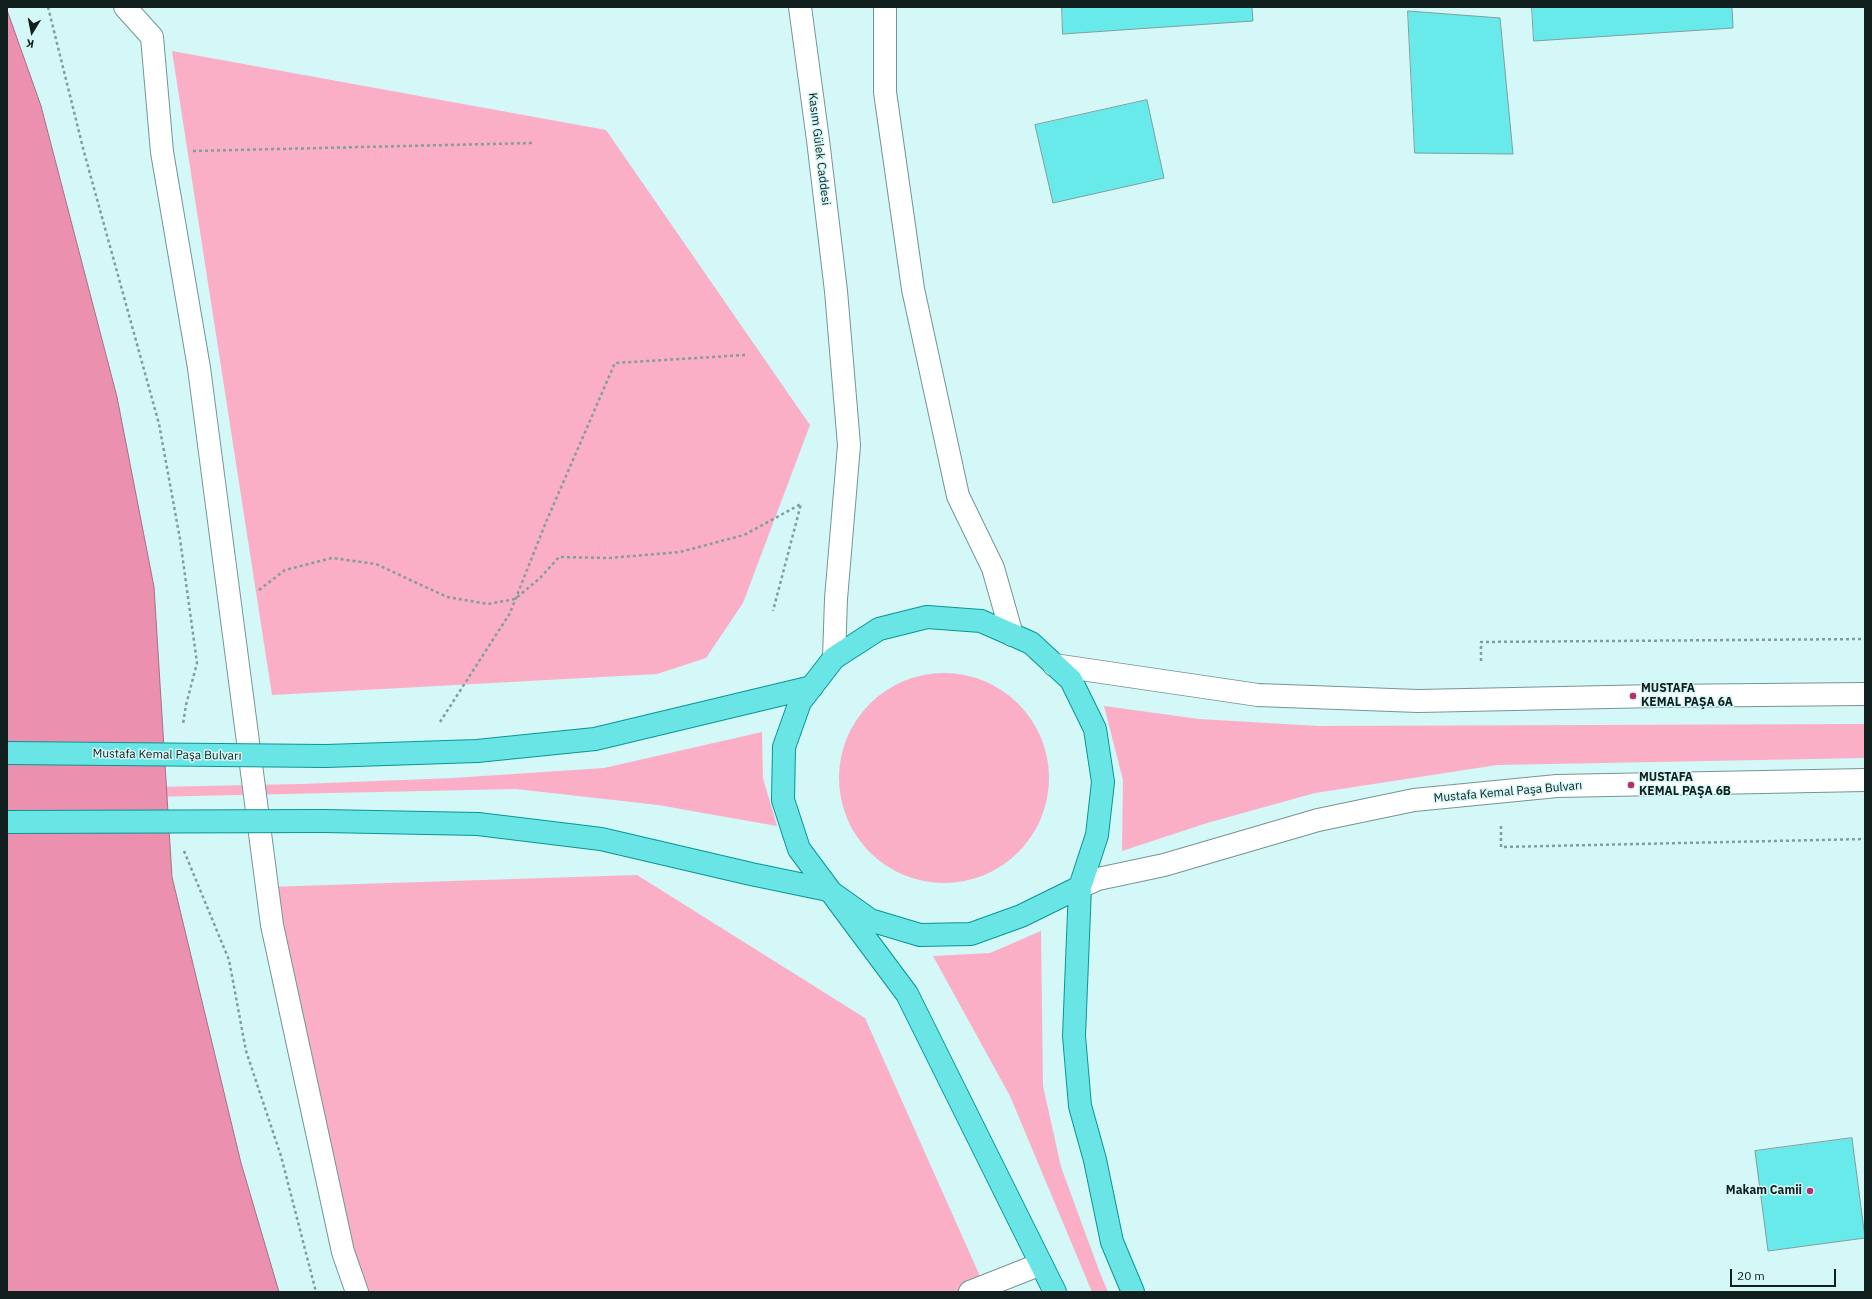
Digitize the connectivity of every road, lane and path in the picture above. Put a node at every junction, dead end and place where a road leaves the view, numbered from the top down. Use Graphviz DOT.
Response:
graph roads {
  1 [pos="48,7"];
  2 [pos="125,7"];
  3 [pos="800,7"];
  4 [pos="885,7"];
  5 [pos="532,143"];
  6 [pos="162,152"];
  7 [pos="745,355"];
  8 [pos="515,599"];
  9 [pos="231,610"];
  10 [pos="772,611"];
  11 [pos="1012,635"];
  12 [pos="1865,639"];
  13 [pos="834,658"];
  14 [pos="1481,661"];
  15 [pos="1054,665"];
  16 [pos="812,687"];
  17 [pos="1865,694"];
  18 [pos="183,728"];
  19 [pos="7,753"];
  20 [pos="420,753"];
  21 [pos="1865,780"];
  22 [pos="7,822"];
  23 [pos="1501,826"];
  24 [pos="1865,839"];
  25 [pos="184,846"];
  26 [pos="1080,887"];
  27 [pos="828,890"];
  28 [pos="1041,1264"];
  29 [pos="316,1292"];
  30 [pos="357,1292"];
  31 [pos="970,1292"];
  32 [pos="1055,1292"];
  33 [pos="1133,1292"];
  1 -- 18 [label="path"];
  2 -- 6 [label="main road"];
  3 -- 13 [label="main road, Kasım Gülek Caddesi"];
  4 -- 11 [label="main road"];
  5 -- 6 [label="path"];
  6 -- 9 [label="main road"];
  7 -- 8 [label="path"];
  8 -- 9 [label="path"];
  8 -- 10 [label="path"];
  8 -- 20 [label="path"];
  9 -- 30 [label="main road"];
  11 -- 13 [label="main road"];
  11 -- 15 [label="main road"];
  12 -- 14 [label="path"];
  13 -- 16 [label="main road"];
  15 -- 17 [label="main road"];
  15 -- 26 [label="main road"];
  16 -- 20 [label="main road, Mustafa Kemal Paşa Bulvarı"];
  16 -- 27 [label="main road"];
  19 -- 20 [label="main road, Mustafa Kemal Paşa Bulvarı, bridge"];
  21 -- 26 [label="main road, Mustafa Kemal Paşa Bulvarı"];
  22 -- 27 [label="main road, bridge"];
  23 -- 24 [label="path"];
  25 -- 29 [label="path"];
  26 -- 27 [label="main road"];
  26 -- 33 [label="main road"];
  27 -- 28 [label="main road"];
  28 -- 31 [label="main road"];
  28 -- 32 [label="main road"];
}
